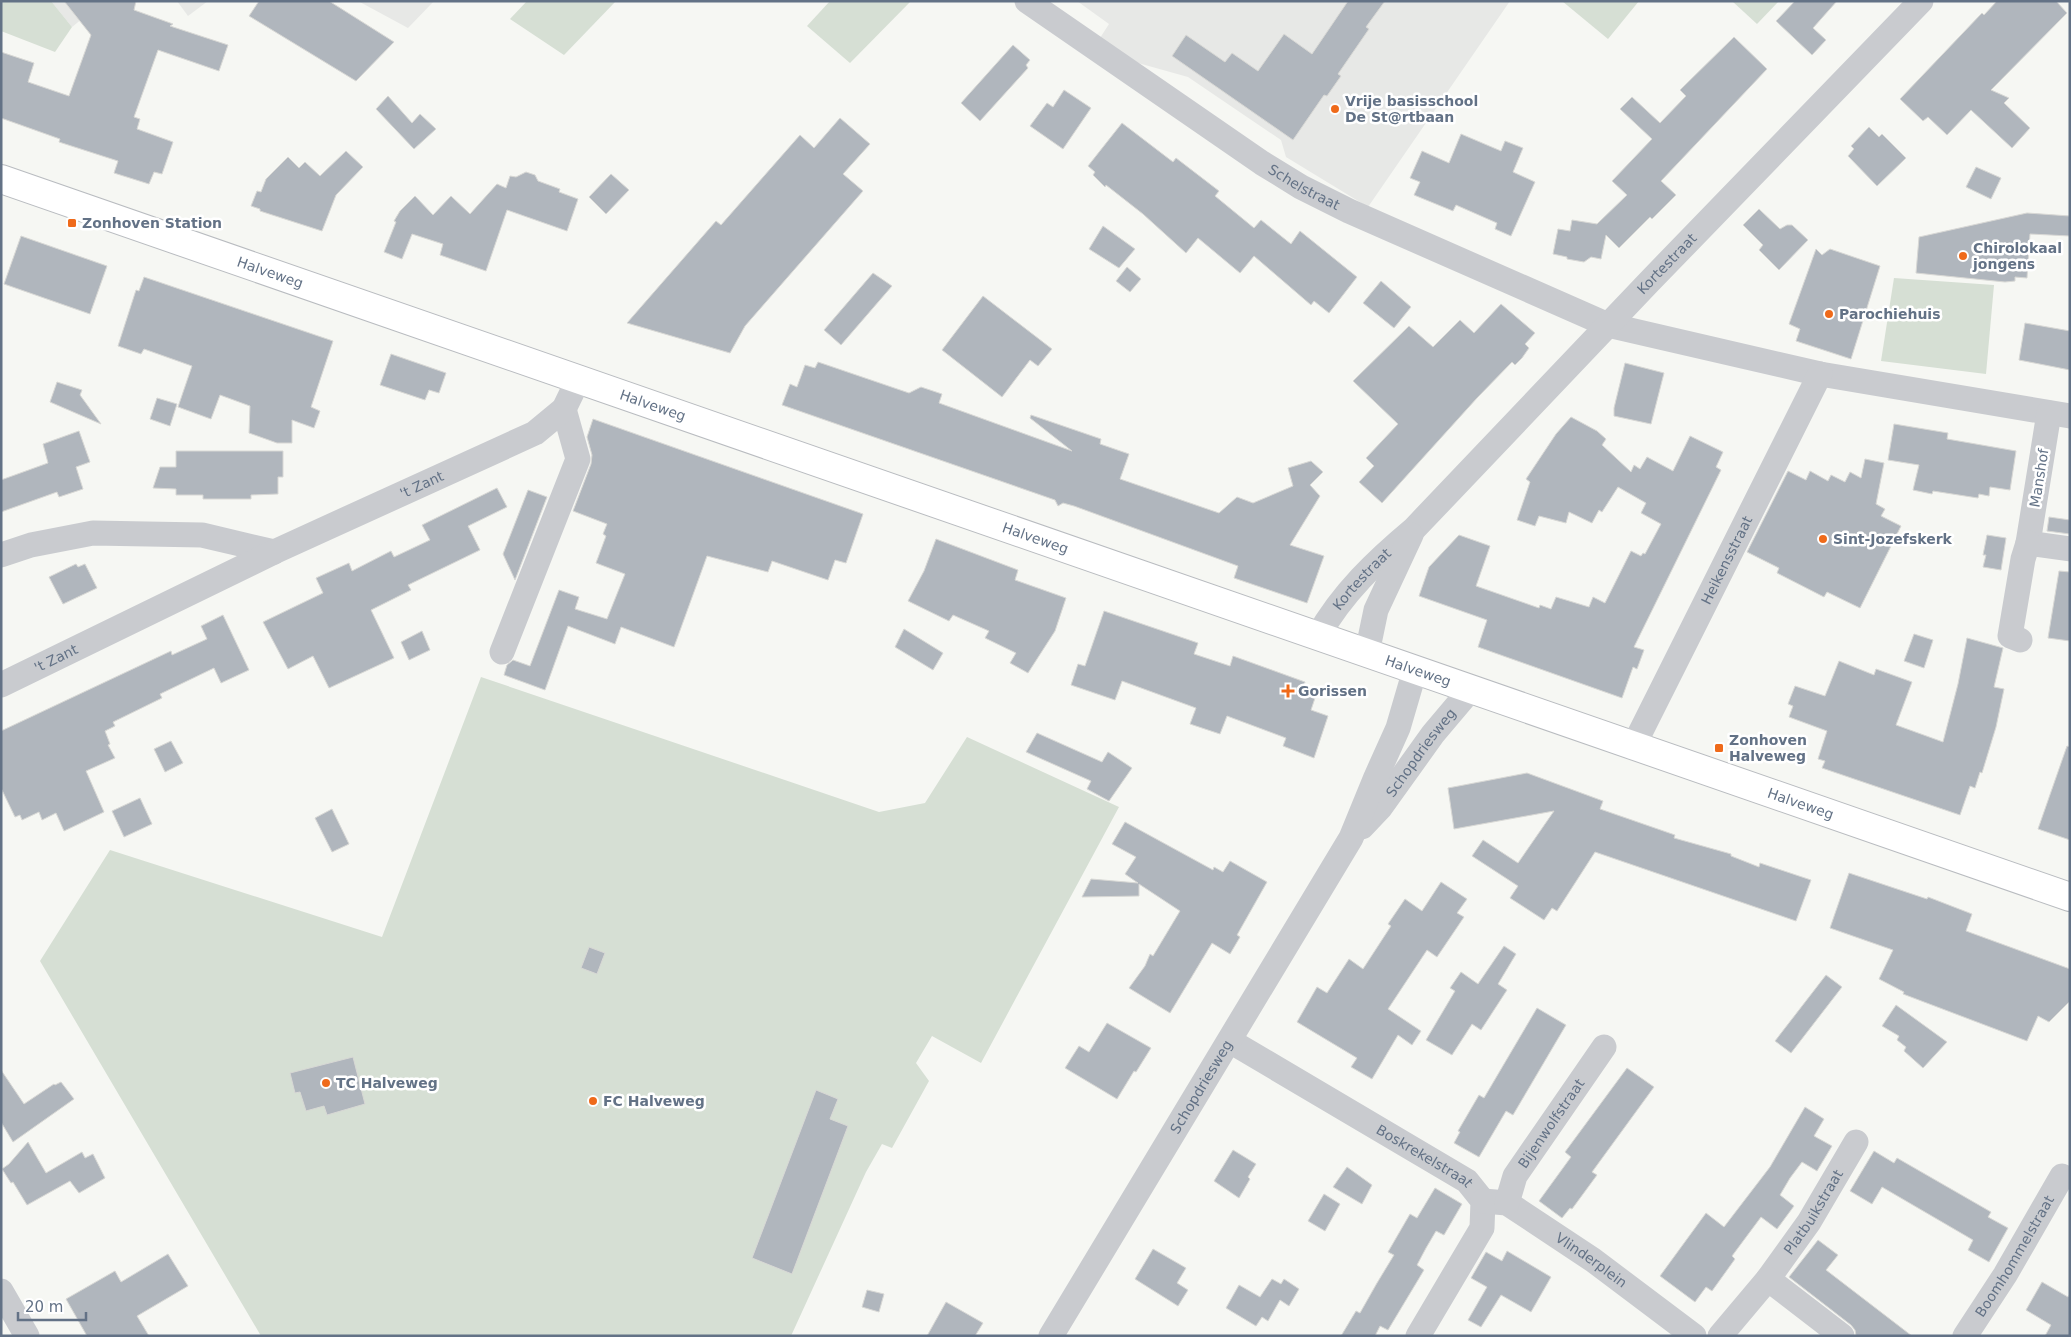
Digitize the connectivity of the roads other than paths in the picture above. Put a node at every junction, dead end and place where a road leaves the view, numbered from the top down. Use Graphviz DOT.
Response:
graph roads {
  1 [pos="1026,1"];
  2 [pos="1921,1"];
  3 [pos="1,179"];
  4 [pos="1608,324"];
  5 [pos="1820,374"];
  6 [pos="578,380"];
  7 [pos="564,409"];
  8 [pos="2059,414"];
  9 [pos="1414,528"];
  10 [pos="2028,543"];
  11 [pos="2070,549"];
  12 [pos="274,552"];
  13 [pos="1,555"];
  14 [pos="1318,636"];
  15 [pos="2020,640"];
  16 [pos="502,652"];
  17 [pos="1367,653"];
  18 [pos="1415,670"];
  19 [pos="1,685"];
  20 [pos="1471,689"];
  21 [pos="1633,747"];
  22 [pos="1351,838"];
  23 [pos="2070,898"];
  24 [pos="1230,1041"];
  25 [pos="1604,1047"];
  26 [pos="1856,1142"];
  27 [pos="2062,1176"];
  28 [pos="1495,1202"];
  29 [pos="1768,1278"];
  30 [pos="1,1291"];
  31 [pos="27,1336"];
  32 [pos="1051,1336"];
  33 [pos="1418,1336"];
  34 [pos="1694,1336"];
  35 [pos="1720,1336"];
  36 [pos="1842,1336"];
  37 [pos="1966,1336"];
  1 -- 4 [label="street, Schelstraat"];
  2 -- 4 [label="street, Kortestraat"];
  3 -- 6 [label="main road, Halveweg"];
  4 -- 5 [label="street"];
  4 -- 9 [label="street, Kortestraat"];
  5 -- 8 [label="street"];
  5 -- 21 [label="street, Heikensstraat"];
  6 -- 7 [label="street, 't Zant"];
  6 -- 14 [label="main road, Halveweg"];
  7 -- 12 [label="street, 't Zant"];
  7 -- 16 [label="street"];
  8 -- 10 [label="street, Manshof"];
  9 -- 14 [label="street, Kortestraat"];
  9 -- 17 [label="street, Kortestraat"];
  10 -- 11 [label="street"];
  10 -- 15 [label="street, Manshof"];
  12 -- 13 [label="street"];
  12 -- 19 [label="street, 't Zant"];
  14 -- 17 [label="main road, Halveweg"];
  17 -- 18 [label="main road, Halveweg"];
  18 -- 20 [label="main road, Halveweg"];
  18 -- 22 [label="street, Schopdriesweg"];
  20 -- 21 [label="main road, Halveweg"];
  20 -- 22 [label="street, Schopdriesweg"];
  21 -- 23 [label="main road, Halveweg"];
  22 -- 24 [label="street, Schopdriesweg"];
  24 -- 28 [label="street, Boskrekelstraat"];
  24 -- 32 [label="street, Schopdriesweg"];
  25 -- 28 [label="street, Bijenwolfstraat"];
  26 -- 29 [label="street, Platbuikstraat"];
  27 -- 37 [label="street, Boomhommelstraat"];
  28 -- 33 [label="street, Boskrekelstraat"];
  28 -- 34 [label="street, Vlinderplein"];
  29 -- 35 [label="street"];
  29 -- 36 [label="street"];
  30 -- 31 [label="street"];
}
